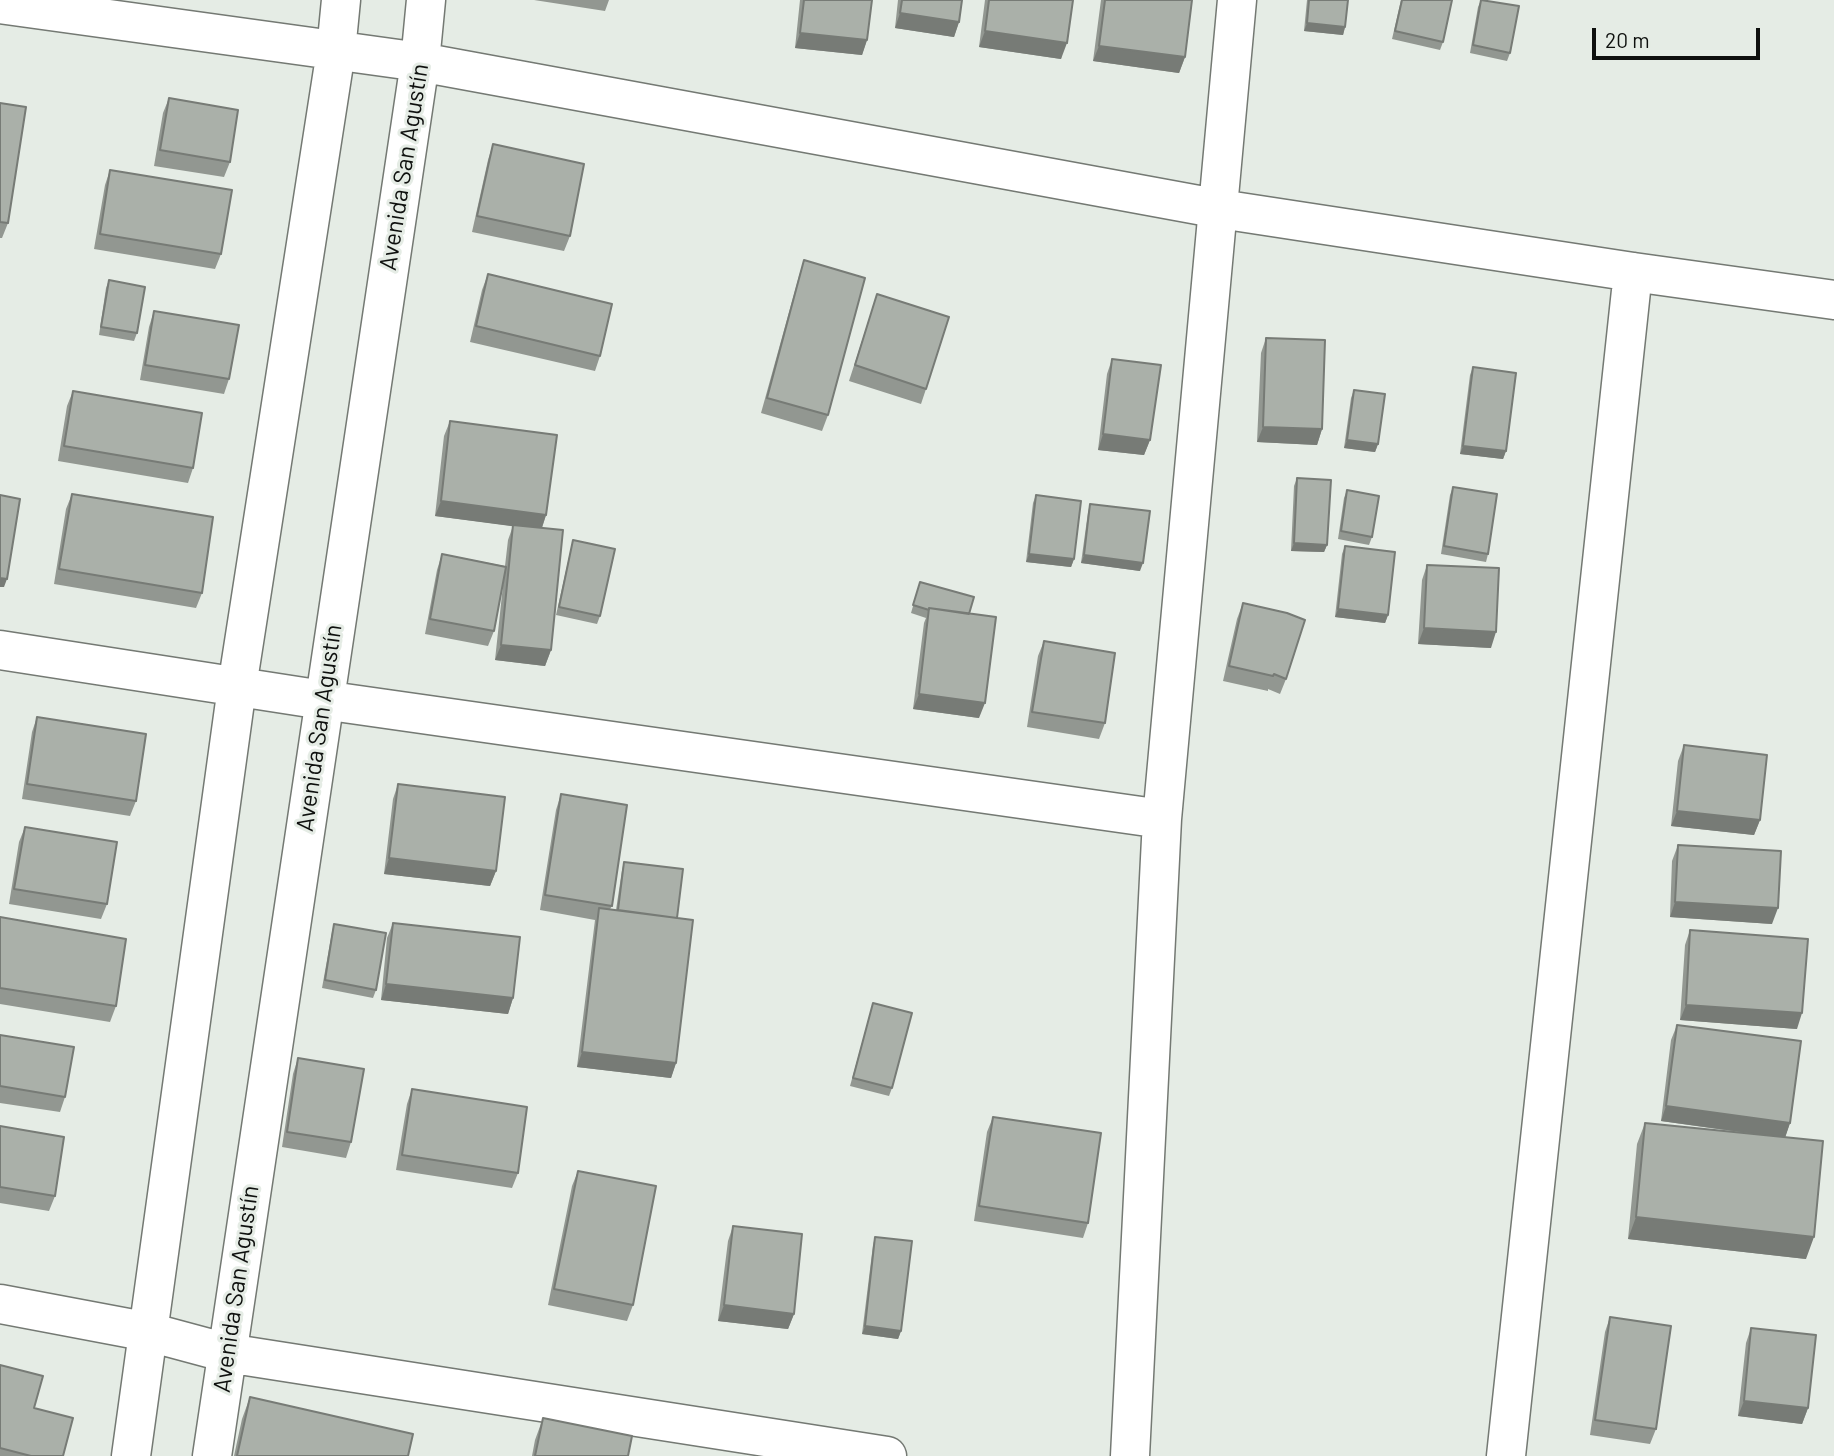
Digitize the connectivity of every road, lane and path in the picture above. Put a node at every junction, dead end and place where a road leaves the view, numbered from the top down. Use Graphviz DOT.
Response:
graph roads {
  1 [pos="341,0"];
  2 [pos="426,0"];
  3 [pos="1237,0"];
  4 [pos="0,4"];
  5 [pos="335,51"];
  6 [pos="420,62"];
  7 [pos="1220,209"];
  8 [pos="1633,272"];
  9 [pos="1834,300"];
  10 [pos="0,650"];
  11 [pos="237,687"];
  12 [pos="323,700"];
  13 [pos="1162,820"];
  14 [pos="0,1304"];
  15 [pos="149,1332"];
  16 [pos="227,1353"];
  17 [pos="131,1456"];
  18 [pos="212,1456"];
  19 [pos="887,1456"];
  20 [pos="1129,1456"];
  21 [pos="1506,1456"];
  1 -- 5 [label="street"];
  2 -- 6 [label="street, Avenida San Agustín"];
  3 -- 7 [label="street"];
  4 -- 5 [label="street"];
  5 -- 6 [label="street"];
  5 -- 11 [label="street"];
  6 -- 7 [label="street"];
  6 -- 12 [label="street, Avenida San Agustín"];
  7 -- 8 [label="street"];
  7 -- 13 [label="street"];
  8 -- 9 [label="street"];
  8 -- 21 [label="street"];
  10 -- 11 [label="street"];
  11 -- 12 [label="street"];
  11 -- 15 [label="street"];
  12 -- 13 [label="street"];
  12 -- 16 [label="street, Avenida San Agustín"];
  13 -- 20 [label="street"];
  14 -- 15 [label="street"];
  15 -- 16 [label="street"];
  15 -- 17 [label="street"];
  16 -- 18 [label="street, Avenida San Agustín"];
  16 -- 19 [label="street"];
}
